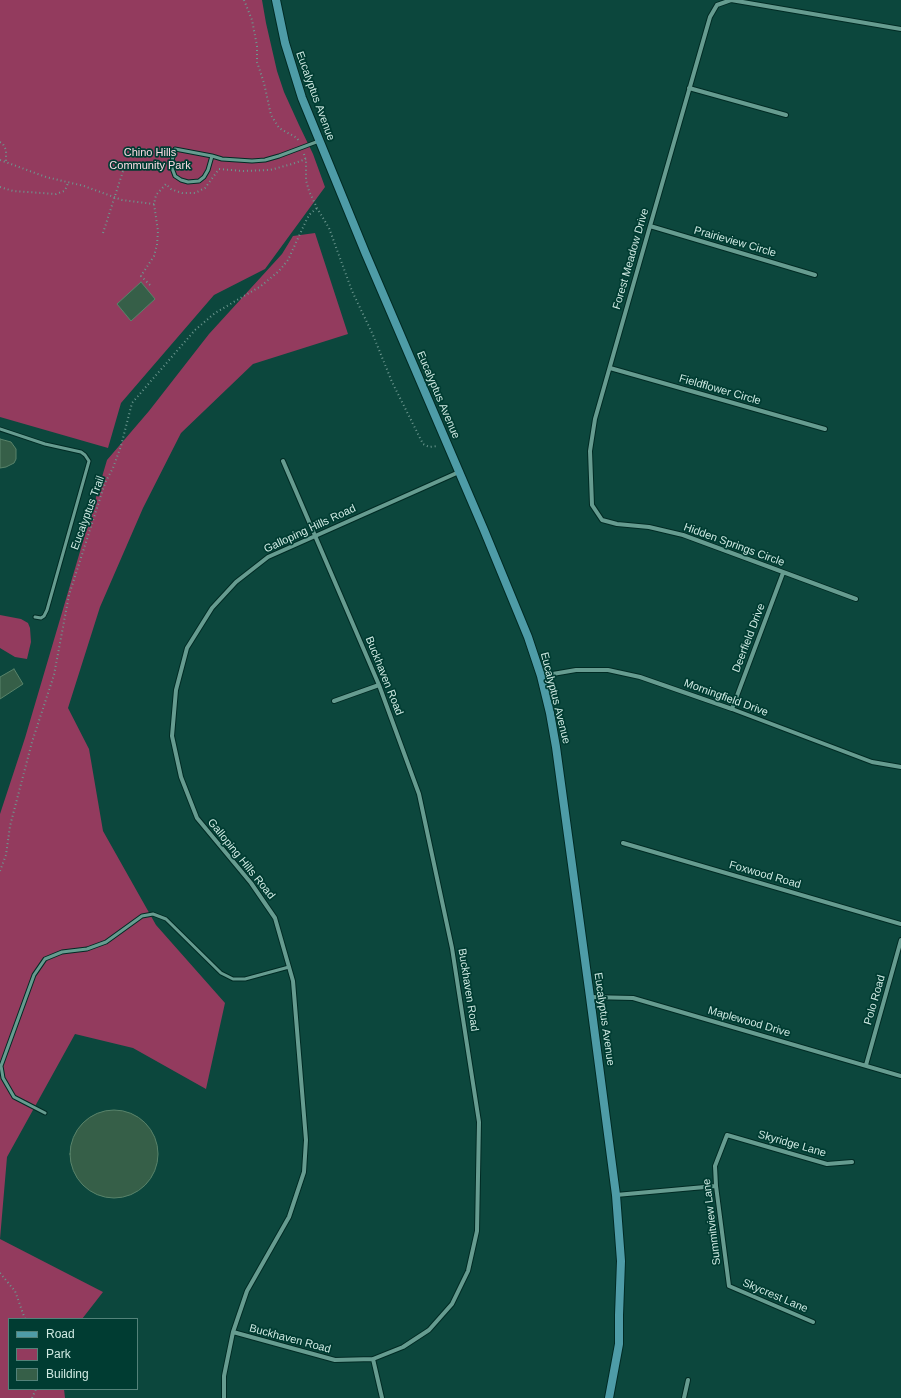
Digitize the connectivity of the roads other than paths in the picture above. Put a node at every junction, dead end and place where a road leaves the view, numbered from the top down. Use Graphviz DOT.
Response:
graph roads {
  1 [pos="276,0"];
  2 [pos="901,29"];
  3 [pos="689,88"];
  4 [pos="786,115"];
  5 [pos="318,141"];
  6 [pos="212,156"];
  7 [pos="650,226"];
  8 [pos="815,275"];
  9 [pos="610,368"];
  10 [pos="0,429"];
  11 [pos="825,429"];
  12 [pos="283,461"];
  13 [pos="459,472"];
  14 [pos="602,520"];
  15 [pos="314,536"];
  16 [pos="783,573"];
  17 [pos="856,599"];
  18 [pos="35,617"];
  19 [pos="541,676"];
  20 [pos="379,685"];
  21 [pos="334,701"];
  22 [pos="732,709"];
  23 [pos="901,767"];
  24 [pos="623,843"];
  25 [pos="901,924"];
  26 [pos="901,940"];
  27 [pos="289,967"];
  28 [pos="590,997"];
  29 [pos="866,1065"];
  30 [pos="901,1076"];
  31 [pos="45,1113"];
  32 [pos="727,1135"];
  33 [pos="852,1162"];
  34 [pos="716,1186"];
  35 [pos="616,1195"];
  36 [pos="729,1286"];
  37 [pos="813,1322"];
  38 [pos="233,1332"];
  39 [pos="373,1359"];
  40 [pos="688,1380"];
  41 [pos="224,1398"];
  42 [pos="382,1398"];
  43 [pos="608,1398"];
  44 [pos="684,1398"];
  1 -- 5 [label="street, Eucalyptus Avenue"];
  2 -- 3 [label="street, Forest Meadow Drive"];
  3 -- 4 [label="street"];
  3 -- 7 [label="street, Forest Meadow Drive"];
  5 -- 6 [label="lane"];
  5 -- 13 [label="street, Eucalyptus Avenue"];
  6 -- 6 [label="lane"];
  7 -- 8 [label="street, Prairieview Circle"];
  7 -- 9 [label="street, Forest Meadow Drive"];
  9 -- 11 [label="street, Fieldflower Circle"];
  9 -- 14 [label="street, Forest Meadow Drive"];
  10 -- 18 [label="lane"];
  12 -- 15 [label="street, Buckhaven Road"];
  13 -- 15 [label="street, Galloping Hills Road"];
  13 -- 19 [label="street, Eucalyptus Avenue"];
  14 -- 16 [label="street, Hidden Springs Circle"];
  15 -- 20 [label="street, Buckhaven Road"];
  15 -- 27 [label="street, Galloping Hills Road"];
  16 -- 17 [label="street, Hidden Springs Circle"];
  16 -- 22 [label="street, Deerfield Drive"];
  19 -- 22 [label="street, Morningfield Drive"];
  19 -- 28 [label="street, Eucalyptus Avenue"];
  20 -- 21 [label="street"];
  20 -- 39 [label="street, Buckhaven Road"];
  22 -- 23 [label="street, Morningfield Drive"];
  24 -- 25 [label="street, Foxwood Road"];
  26 -- 29 [label="street, Polo Road"];
  27 -- 31 [label="lane"];
  27 -- 38 [label="street, Galloping Hills Road"];
  28 -- 29 [label="street, Maplewood Drive"];
  28 -- 35 [label="street, Eucalyptus Avenue"];
  29 -- 30 [label="street, Maplewood Drive"];
  32 -- 33 [label="street, Skyridge Lane"];
  32 -- 34 [label="street, Summitview Lane"];
  34 -- 35 [label="street"];
  34 -- 36 [label="street, Summitview Lane"];
  35 -- 43 [label="street, Eucalyptus Avenue"];
  36 -- 37 [label="street, Skycrest Lane"];
  38 -- 39 [label="street, Buckhaven Road"];
  38 -- 41 [label="street, Galloping Hills Road"];
  39 -- 42 [label="street"];
  40 -- 44 [label="street"];
}
